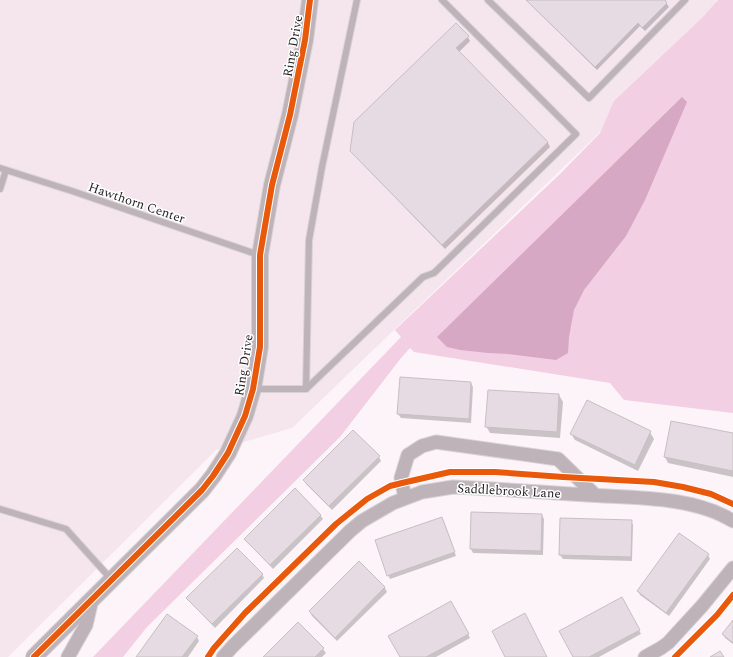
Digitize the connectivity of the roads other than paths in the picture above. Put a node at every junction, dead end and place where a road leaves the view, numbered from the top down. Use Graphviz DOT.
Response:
graph roads {
  1 [pos="310,0"];
  2 [pos="357,0"];
  3 [pos="442,0"];
  4 [pos="488,0"];
  5 [pos="686,0"];
  6 [pos="3,169"];
  7 [pos="0,189"];
  8 [pos="260,255"];
  9 [pos="306,389"];
  10 [pos="253,390"];
  11 [pos="595,496"];
  12 [pos="405,498"];
  13 [pos="0,509"];
  14 [pos="733,521"];
  15 [pos="733,568"];
  16 [pos="112,580"];
  17 [pos="92,599"];
  18 [pos="34,657"];
  19 [pos="68,657"];
  20 [pos="224,657"];
  21 [pos="645,657"];
  1 -- 8 [label="street, Ring Drive"];
  2 -- 9 [label="lane"];
  3 -- 9 [label="lane"];
  4 -- 5 [label="lane"];
  6 -- 7 [label="lane, Hawthorn Center"];
  6 -- 8 [label="lane, Hawthorn Center"];
  8 -- 10 [label="street, Ring Drive"];
  9 -- 10 [label="lane"];
  10 -- 16 [label="street, Ring Drive"];
  11 -- 12 [label="street, Saddlebrook Lane"];
  11 -- 12 [label="street"];
  11 -- 14 [label="street, Saddlebrook Lane"];
  12 -- 20 [label="street, Saddlebrook Lane"];
  13 -- 16 [label="lane"];
  15 -- 21 [label="street"];
  16 -- 17 [label="street, Ring Drive"];
  17 -- 18 [label="street, Ring Drive"];
  17 -- 19 [label="street"];
}
